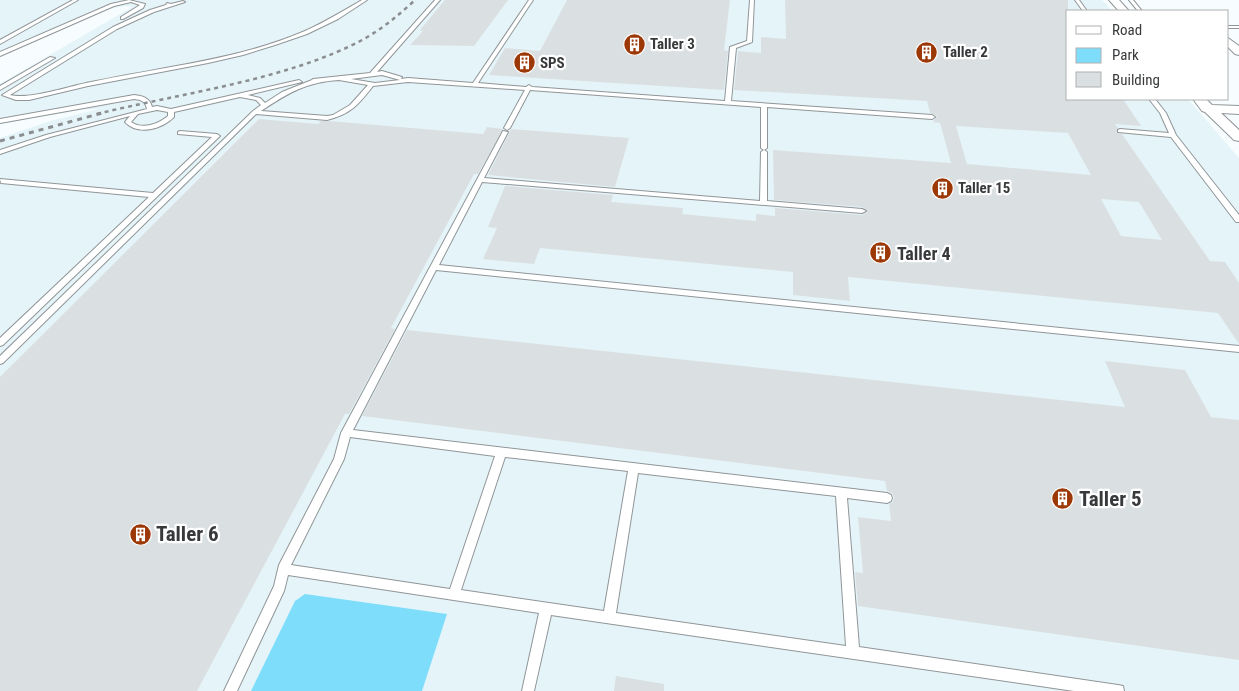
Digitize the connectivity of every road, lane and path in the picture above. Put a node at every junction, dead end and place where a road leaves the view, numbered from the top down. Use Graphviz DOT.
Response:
graph roads {
  1 [pos="76,0"];
  2 [pos="111,0"];
  3 [pos="176,0"];
  4 [pos="365,0"];
  5 [pos="438,0"];
  6 [pos="531,0"];
  7 [pos="752,0"];
  8 [pos="1114,0"];
  9 [pos="1131,0"];
  10 [pos="183,2"];
  11 [pos="168,5"];
  12 [pos="108,7"];
  13 [pos="136,10"];
  14 [pos="1123,10"];
  15 [pos="1139,10"];
  16 [pos="0,42"];
  17 [pos="1229,42"];
  18 [pos="1239,52"];
  19 [pos="0,54"];
  20 [pos="382,65"];
  21 [pos="382,73"];
  22 [pos="390,76"];
  23 [pos="321,79"];
  24 [pos="341,79"];
  25 [pos="369,80"];
  26 [pos="408,80"];
  27 [pos="386,83"];
  28 [pos="475,84"];
  29 [pos="529,87"];
  30 [pos="0,88"];
  31 [pos="229,96"];
  32 [pos="1153,100"];
  33 [pos="728,102"];
  34 [pos="1203,103"];
  35 [pos="264,105"];
  36 [pos="764,105"];
  37 [pos="150,108"];
  38 [pos="1239,110"];
  39 [pos="171,111"];
  40 [pos="255,112"];
  41 [pos="136,113"];
  42 [pos="932,117"];
  43 [pos="0,121"];
  44 [pos="104,123"];
  45 [pos="130,125"];
  46 [pos="506,130"];
  47 [pos="1120,131"];
  48 [pos="180,133"];
  49 [pos="1173,134"];
  50 [pos="1239,137"];
  51 [pos="0,152"];
  52 [pos="480,180"];
  53 [pos="1,181"];
  54 [pos="696,189"];
  55 [pos="155,195"];
  56 [pos="695,197"];
  57 [pos="763,203"];
  58 [pos="862,211"];
  59 [pos="1239,220"];
  60 [pos="434,267"];
  61 [pos="0,342"];
  62 [pos="1239,349"];
  63 [pos="0,360"];
  64 [pos="346,432"];
  65 [pos="501,453"];
  66 [pos="634,467"];
  67 [pos="841,492"];
  68 [pos="887,498"];
  69 [pos="283,569"];
  70 [pos="454,596"];
  71 [pos="546,609"];
  72 [pos="609,618"];
  73 [pos="853,652"];
  74 [pos="230,691"];
  75 [pos="528,691"];
  76 [pos="1118,691"];
  1 -- 16 [label="lane"];
  2 -- 12 [label="lane"];
  3 -- 11 [label="lane"];
  4 -- 11 [label="lane"];
  5 -- 20 [label="lane"];
  6 -- 28 [label="lane"];
  7 -- 33 [label="lane"];
  8 -- 14 [label="street"];
  9 -- 15 [label="lane"];
  10 -- 11 [label="lane"];
  11 -- 13 [label="lane"];
  12 -- 13 [label="lane"];
  12 -- 19 [label="lane"];
  13 -- 30 [label="lane"];
  17 -- 18 [label="street"];
  20 -- 21 [label="lane"];
  20 -- 25 [label="lane"];
  21 -- 22 [label="lane"];
  21 -- 25 [label="lane"];
  22 -- 26 [label="lane"];
  22 -- 27 [label="lane"];
  23 -- 24 [label="lane"];
  23 -- 31 [label="lane"];
  23 -- 35 [label="lane"];
  24 -- 25 [label="lane"];
  25 -- 27 [label="lane"];
  25 -- 40 [label="lane"];
  26 -- 27 [label="lane"];
  26 -- 28 [label="lane"];
  28 -- 29 [label="lane"];
  29 -- 33 [label="lane"];
  29 -- 46 [label="lane"];
  31 -- 35 [label="lane"];
  31 -- 39 [label="lane"];
  32 -- 49 [label="lane"];
  33 -- 36 [label="lane"];
  34 -- 38 [label="street"];
  34 -- 50 [label="street"];
  35 -- 40 [label="lane"];
  36 -- 42 [label="lane"];
  36 -- 57 [label="lane"];
  37 -- 39 [label="lane"];
  37 -- 41 [label="lane"];
  37 -- 43 [label="lane"];
  39 -- 45 [label="lane"];
  40 -- 63 [label="lane"];
  41 -- 44 [label="lane"];
  41 -- 45 [label="lane"];
  44 -- 45 [label="lane"];
  44 -- 51 [label="lane"];
  46 -- 52 [label="lane"];
  47 -- 49 [label="lane"];
  48 -- 55 [label="lane"];
  49 -- 59 [label="lane"];
  52 -- 56 [label="lane"];
  52 -- 60 [label="lane"];
  53 -- 55 [label="lane"];
  54 -- 56 [label="lane"];
  55 -- 61 [label="lane"];
  56 -- 57 [label="lane"];
  57 -- 58 [label="lane"];
  60 -- 62 [label="lane"];
  60 -- 64 [label="lane"];
  64 -- 65 [label="lane"];
  64 -- 69 [label="lane"];
  65 -- 66 [label="lane"];
  65 -- 70 [label="lane"];
  66 -- 67 [label="lane"];
  66 -- 72 [label="lane"];
  67 -- 68 [label="lane"];
  67 -- 73 [label="lane"];
  69 -- 70 [label="lane"];
  69 -- 74 [label="lane"];
  70 -- 71 [label="lane"];
  71 -- 72 [label="lane"];
  71 -- 75 [label="lane"];
  72 -- 73 [label="lane"];
  73 -- 76 [label="lane"];
}
